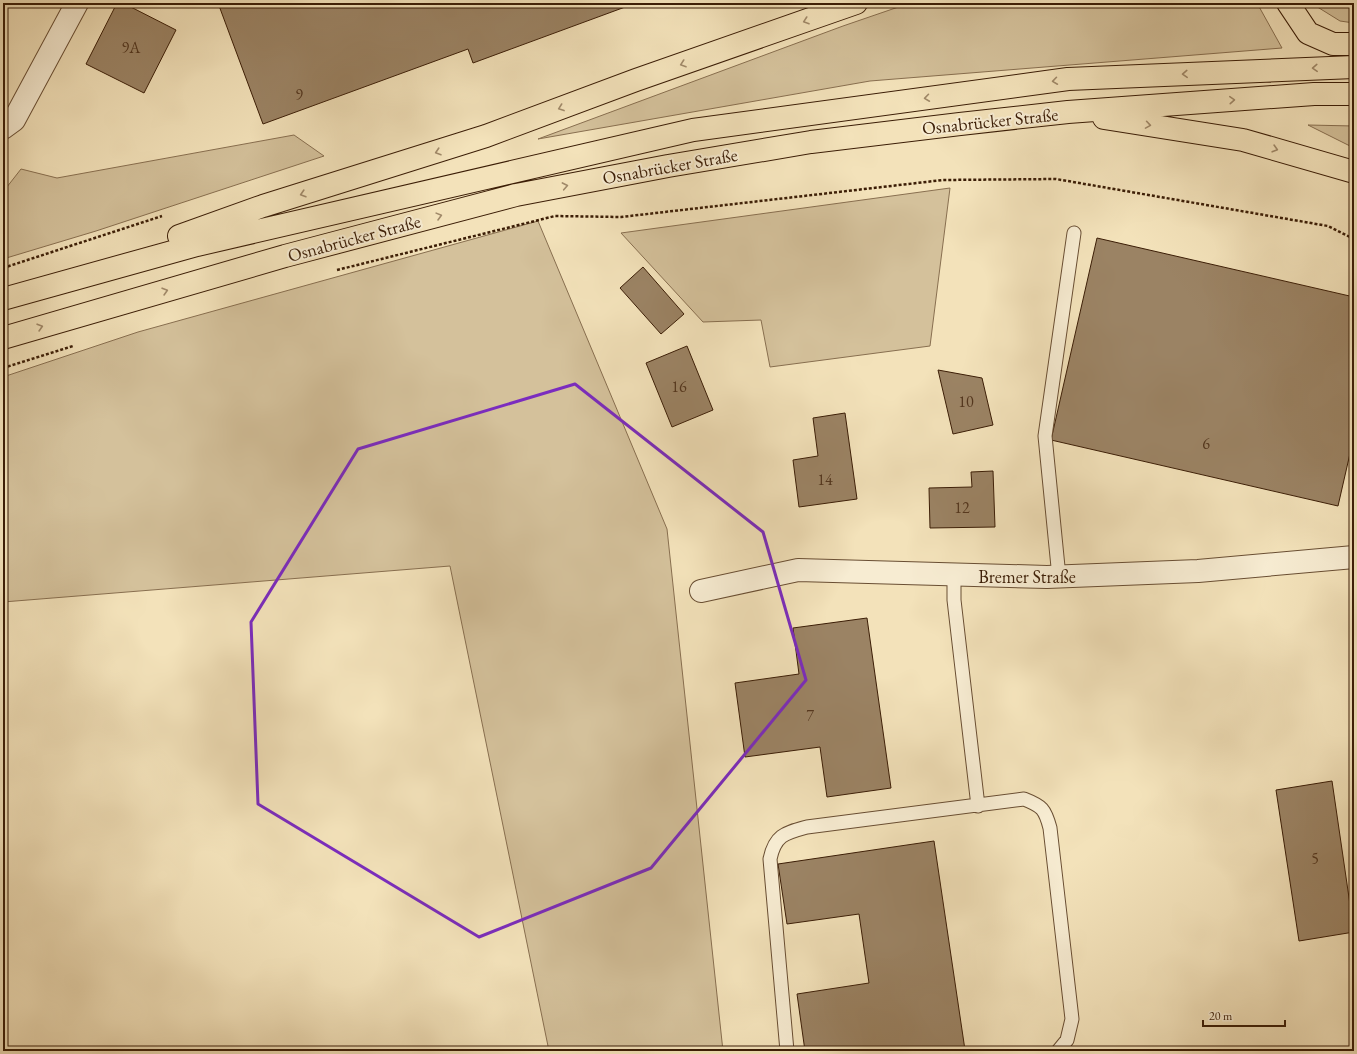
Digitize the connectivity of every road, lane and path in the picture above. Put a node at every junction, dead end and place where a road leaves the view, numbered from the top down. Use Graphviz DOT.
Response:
graph roads {
  1 [pos="77,3"];
  2 [pos="856,3"];
  3 [pos="1288,3"];
  4 [pos="1354,44"];
  5 [pos="1354,67"];
  6 [pos="1354,94"];
  7 [pos="1068,112"];
  8 [pos="3,128"];
  9 [pos="1354,172"];
  10 [pos="1074,234"];
  11 [pos="1354,239"];
  12 [pos="333,271"];
  13 [pos="10,297"];
  14 [pos="3,338"];
  15 [pos="77,345"];
  16 [pos="3,368"];
  17 [pos="1354,558"];
  18 [pos="954,575"];
  19 [pos="1059,577"];
  20 [pos="701,591"];
  21 [pos="978,806"];
  22 [pos="787,1051"];
  23 [pos="1058,1051"];
  1 -- 8 [label="street"];
  2 -- 13 [label="highway, one-way"];
  3 -- 4 [label="highway"];
  5 -- 13 [label="highway, Osnabrücker Straße, one-way"];
  7 -- 6 [label="highway, Osnabrücker Straße, one-way"];
  7 -- 9 [label="highway, one-way"];
  14 -- 7 [label="highway, Osnabrücker Straße, one-way"];
  10 -- 19 [label="lane"];
  11 -- 12 [label="path"];
  15 -- 16 [label="path"];
  17 -- 19 [label="street, Bremer Straße"];
  18 -- 19 [label="street, Bremer Straße"];
  18 -- 20 [label="street, Bremer Straße"];
  18 -- 21 [label="lane"];
  21 -- 22 [label="lane"];
  21 -- 23 [label="lane"];
}
